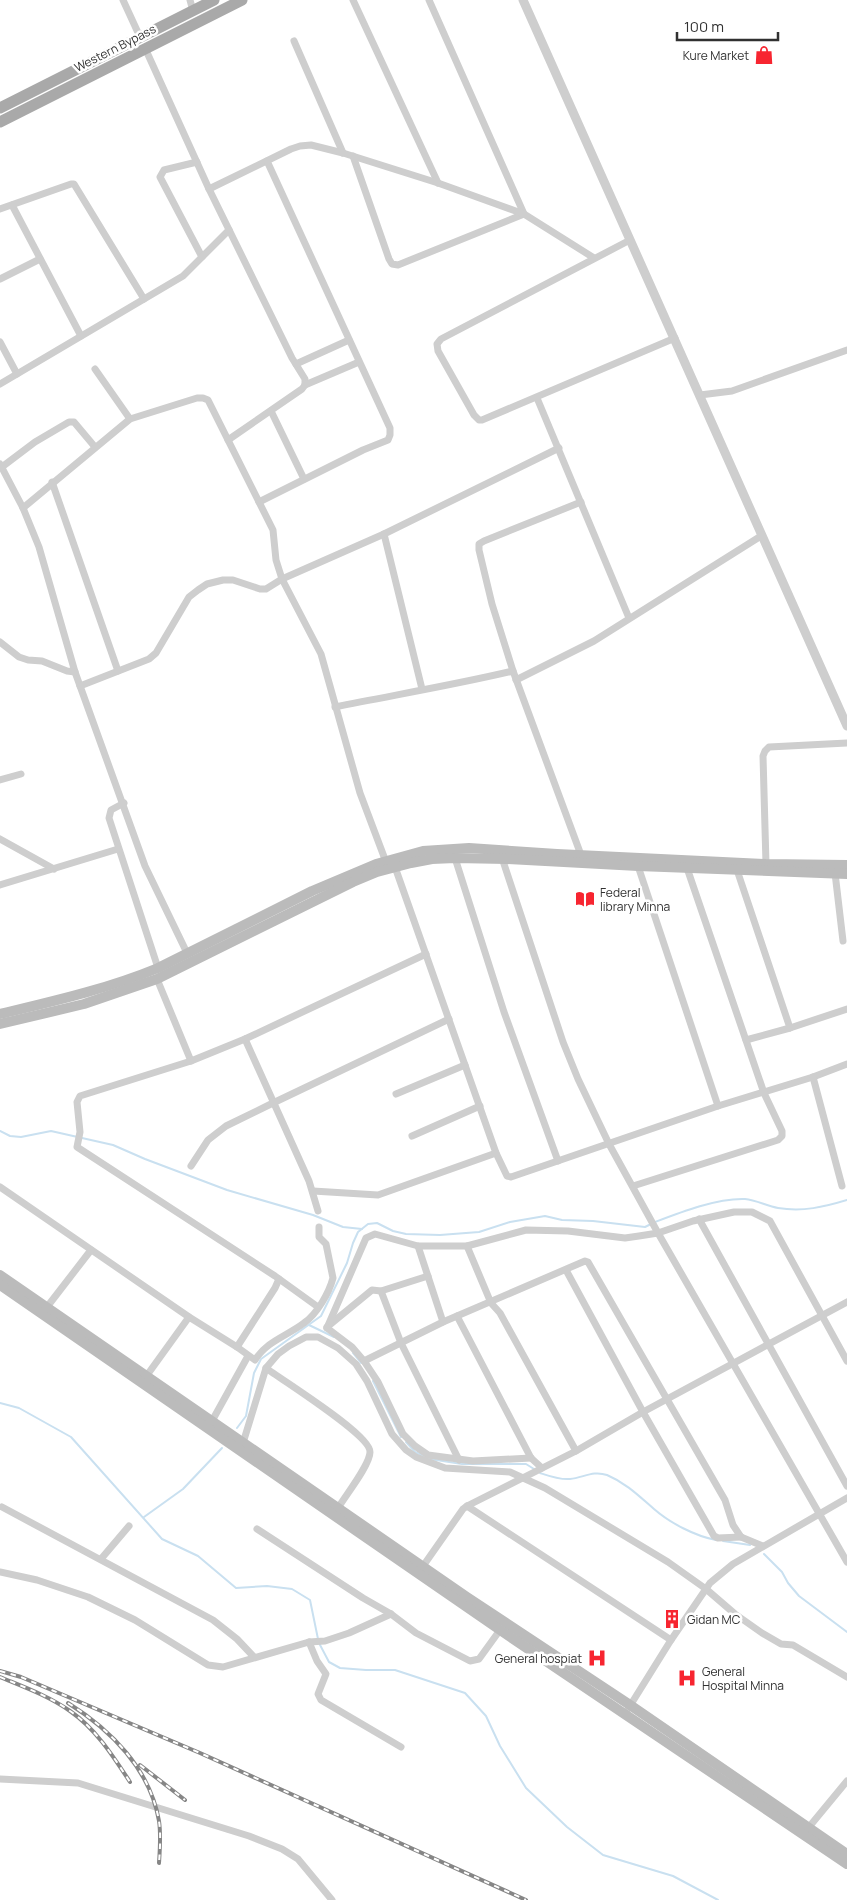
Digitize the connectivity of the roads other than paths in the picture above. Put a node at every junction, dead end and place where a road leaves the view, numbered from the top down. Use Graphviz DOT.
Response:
graph roads {
  1 [pos="123,0"];
  2 [pos="214,0"];
  3 [pos="242,0"];
  4 [pos="353,0"];
  5 [pos="429,0"];
  6 [pos="523,0"];
  7 [pos="191,5"];
  8 [pos="140,37"];
  9 [pos="294,41"];
  10 [pos="145,48"];
  11 [pos="47,84"];
  12 [pos="52,96"];
  13 [pos="0,108"];
  14 [pos="0,122"];
  15 [pos="343,153"];
  16 [pos="353,156"];
  17 [pos="267,161"];
  18 [pos="197,162"];
  19 [pos="438,183"];
  20 [pos="209,189"];
  21 [pos="12,205"];
  22 [pos="0,209"];
  23 [pos="524,214"];
  24 [pos="229,230"];
  25 [pos="630,240"];
  26 [pos="202,257"];
  27 [pos="594,258"];
  28 [pos="40,259"];
  29 [pos="0,278"];
  30 [pos="144,299"];
  31 [pos="81,336"];
  32 [pos="675,338"];
  33 [pos="349,340"];
  34 [pos="0,342"];
  35 [pos="847,350"];
  36 [pos="359,362"];
  37 [pos="296,364"];
  38 [pos="95,369"];
  39 [pos="17,374"];
  40 [pos="0,384"];
  41 [pos="305,385"];
  42 [pos="700,395"];
  43 [pos="537,398"];
  44 [pos="271,411"];
  45 [pos="130,419"];
  46 [pos="228,440"];
  47 [pos="95,447"];
  48 [pos="559,448"];
  49 [pos="1,466"];
  50 [pos="304,479"];
  51 [pos="52,482"];
  52 [pos="259,502"];
  53 [pos="580,502"];
  54 [pos="23,508"];
  55 [pos="384,534"];
  56 [pos="762,536"];
  57 [pos="282,579"];
  58 [pos="629,618"];
  59 [pos="0,642"];
  60 [pos="513,670"];
  61 [pos="118,671"];
  62 [pos="74,672"];
  63 [pos="516,680"];
  64 [pos="80,686"];
  65 [pos="422,689"];
  66 [pos="335,707"];
  67 [pos="847,726"];
  68 [pos="847,743"];
  69 [pos="21,774"];
  70 [pos="0,780"];
  71 [pos="124,803"];
  72 [pos="0,839"];
  73 [pos="118,849"];
  74 [pos="581,855"];
  75 [pos="455,858"];
  76 [pos="502,858"];
  77 [pos="391,864"];
  78 [pos="766,864"];
  79 [pos="847,865"];
  80 [pos="638,866"];
  81 [pos="687,868"];
  82 [pos="54,869"];
  83 [pos="737,870"];
  84 [pos="835,873"];
  85 [pos="847,874"];
  86 [pos="0,885"];
  87 [pos="843,940"];
  88 [pos="187,953"];
  89 [pos="426,954"];
  90 [pos="158,968"];
  91 [pos="157,979"];
  92 [pos="847,1008"];
  93 [pos="0,1014"];
  94 [pos="449,1019"];
  95 [pos="0,1024"];
  96 [pos="790,1028"];
  97 [pos="245,1039"];
  98 [pos="746,1040"];
  99 [pos="191,1061"];
  100 [pos="847,1064"];
  101 [pos="465,1065"];
  102 [pos="813,1077"];
  103 [pos="764,1092"];
  104 [pos="396,1094"];
  105 [pos="273,1103"];
  106 [pos="480,1106"];
  107 [pos="718,1106"];
  108 [pos="412,1136"];
  109 [pos="609,1144"];
  110 [pos="496,1153"];
  111 [pos="558,1161"];
  112 [pos="191,1166"];
  113 [pos="633,1186"];
  114 [pos="842,1186"];
  115 [pos="0,1187"];
  116 [pos="313,1191"];
  117 [pos="318,1211"];
  118 [pos="699,1219"];
  119 [pos="319,1227"];
  120 [pos="657,1232"];
  121 [pos="418,1246"];
  122 [pos="468,1246"];
  123 [pos="91,1250"];
  124 [pos="566,1270"];
  125 [pos="0,1275"];
  126 [pos="428,1276"];
  127 [pos="279,1279"];
  128 [pos="0,1284"];
  129 [pos="381,1291"];
  130 [pos="847,1302"];
  131 [pos="491,1303"];
  132 [pos="47,1307"];
  133 [pos="318,1307"];
  134 [pos="822,1315"];
  135 [pos="457,1316"];
  136 [pos="189,1317"];
  137 [pos="443,1322"];
  138 [pos="327,1328"];
  139 [pos="401,1343"];
  140 [pos="769,1344"];
  141 [pos="237,1347"];
  142 [pos="248,1356"];
  143 [pos="364,1361"];
  144 [pos="847,1361"];
  145 [pos="734,1364"];
  146 [pos="266,1368"];
  147 [pos="144,1379"];
  148 [pos="666,1400"];
  149 [pos="643,1412"];
  150 [pos="212,1421"];
  151 [pos="243,1443"];
  152 [pos="576,1450"];
  153 [pos="531,1458"];
  154 [pos="459,1460"];
  155 [pos="541,1468"];
  156 [pos="525,1477"];
  157 [pos="847,1486"];
  158 [pos="847,1498"];
  159 [pos="467,1506"];
  160 [pos="2,1507"];
  161 [pos="338,1508"];
  162 [pos="819,1512"];
  163 [pos="129,1526"];
  164 [pos="257,1529"];
  165 [pos="741,1537"];
  166 [pos="763,1546"];
  167 [pos="100,1559"];
  168 [pos="847,1562"];
  169 [pos="421,1570"];
  170 [pos="0,1572"];
  171 [pos="706,1589"];
  172 [pos="391,1614"];
  173 [pos="500,1630"];
  174 [pos="671,1640"];
  175 [pos="311,1642"];
  176 [pos="254,1657"];
  177 [pos="847,1677"];
  178 [pos="627,1709"];
  179 [pos="401,1747"];
  180 [pos="0,1779"];
  181 [pos="847,1781"];
  182 [pos="809,1827"];
  183 [pos="847,1854"];
  184 [pos="847,1864"];
  185 [pos="332,1900"];
  1 -- 8 [label="street"];
  2 -- 7 [label="main road, Western Bypass"];
  3 -- 10 [label="main road, Western Bypass"];
  4 -- 19 [label="street"];
  5 -- 23 [label="street"];
  6 -- 25 [label="street"];
  7 -- 8 [label="main road, Western Bypass"];
  8 -- 11 [label="main road, Western Bypass"];
  9 -- 15 [label="street"];
  10 -- 12 [label="main road, Western Bypass"];
  10 -- 18 [label="street"];
  11 -- 12 [label="main road"];
  11 -- 13 [label="main road, Western Bypass"];
  12 -- 14 [label="main road, Western Bypass"];
  15 -- 16 [label="street"];
  15 -- 17 [label="street"];
  16 -- 19 [label="street"];
  16 -- 23 [label="street"];
  17 -- 20 [label="street"];
  17 -- 33 [label="street"];
  18 -- 20 [label="street"];
  18 -- 26 [label="street"];
  19 -- 23 [label="street"];
  20 -- 24 [label="street"];
  21 -- 22 [label="street"];
  21 -- 28 [label="street"];
  21 -- 30 [label="street"];
  23 -- 27 [label="street"];
  24 -- 26 [label="street"];
  24 -- 37 [label="street"];
  25 -- 27 [label="street"];
  25 -- 32 [label="street"];
  26 -- 30 [label="street"];
  27 -- 43 [label="street"];
  28 -- 29 [label="street"];
  28 -- 31 [label="street"];
  30 -- 31 [label="street"];
  31 -- 39 [label="street"];
  32 -- 42 [label="street"];
  32 -- 43 [label="street"];
  33 -- 36 [label="street"];
  33 -- 37 [label="street"];
  34 -- 39 [label="street"];
  35 -- 42 [label="street"];
  36 -- 41 [label="street"];
  36 -- 50 [label="street"];
  37 -- 41 [label="street"];
  38 -- 45 [label="street"];
  39 -- 40 [label="street"];
  41 -- 44 [label="street"];
  42 -- 56 [label="street"];
  43 -- 48 [label="street"];
  44 -- 46 [label="street"];
  44 -- 50 [label="street"];
  45 -- 46 [label="street"];
  45 -- 47 [label="street"];
  46 -- 52 [label="street"];
  47 -- 49 [label="street"];
  47 -- 51 [label="street"];
  48 -- 53 [label="street"];
  48 -- 55 [label="street"];
  49 -- 54 [label="street"];
  50 -- 52 [label="street"];
  51 -- 54 [label="street"];
  51 -- 61 [label="street"];
  52 -- 57 [label="street"];
  53 -- 58 [label="street"];
  53 -- 60 [label="street"];
  54 -- 62 [label="street"];
  55 -- 57 [label="street"];
  55 -- 65 [label="street"];
  56 -- 58 [label="street"];
  56 -- 67 [label="street"];
  57 -- 61 [label="street"];
  57 -- 66 [label="street"];
  58 -- 63 [label="street"];
  59 -- 62 [label="street"];
  60 -- 63 [label="street"];
  60 -- 65 [label="street"];
  61 -- 64 [label="street"];
  62 -- 64 [label="street"];
  63 -- 74 [label="street"];
  64 -- 71 [label="street"];
  65 -- 66 [label="street"];
  66 -- 77 [label="street"];
  68 -- 78 [label="street"];
  69 -- 70 [label="street"];
  71 -- 73 [label="street"];
  71 -- 88 [label="street"];
  72 -- 82 [label="street"];
  73 -- 82 [label="street"];
  73 -- 90 [label="street"];
  74 -- 77 [label="main road"];
  74 -- 78 [label="main road"];
  75 -- 76 [label="main road"];
  75 -- 77 [label="main road"];
  75 -- 111 [label="street"];
  76 -- 80 [label="main road"];
  76 -- 109 [label="street"];
  77 -- 88 [label="main road"];
  77 -- 89 [label="street"];
  77 -- 91 [label="main road"];
  78 -- 79 [label="main road"];
  80 -- 81 [label="main road"];
  80 -- 107 [label="street"];
  81 -- 83 [label="main road"];
  81 -- 98 [label="street"];
  82 -- 86 [label="street"];
  83 -- 84 [label="main road"];
  83 -- 96 [label="street"];
  84 -- 85 [label="main road"];
  84 -- 87 [label="street"];
  88 -- 90 [label="main road"];
  89 -- 94 [label="street"];
  89 -- 97 [label="street"];
  90 -- 93 [label="main road"];
  91 -- 95 [label="main road"];
  91 -- 99 [label="street"];
  92 -- 96 [label="street"];
  94 -- 101 [label="street"];
  94 -- 105 [label="street"];
  96 -- 98 [label="street"];
  97 -- 99 [label="street"];
  97 -- 105 [label="street"];
  98 -- 103 [label="street"];
  99 -- 127 [label="street"];
  100 -- 102 [label="street"];
  101 -- 104 [label="street"];
  101 -- 106 [label="street"];
  102 -- 103 [label="street"];
  102 -- 114 [label="street"];
  103 -- 107 [label="street"];
  103 -- 113 [label="street"];
  105 -- 112 [label="street"];
  105 -- 116 [label="street"];
  106 -- 108 [label="street"];
  106 -- 110 [label="street"];
  107 -- 109 [label="street"];
  109 -- 111 [label="street"];
  109 -- 113 [label="street"];
  110 -- 111 [label="street"];
  110 -- 116 [label="street"];
  113 -- 120 [label="street"];
  115 -- 123 [label="street"];
  116 -- 117 [label="street"];
  118 -- 120 [label="street"];
  118 -- 134 [label="street"];
  118 -- 140 [label="street"];
  119 -- 133 [label="street"];
  120 -- 122 [label="street"];
  120 -- 145 [label="street"];
  121 -- 122 [label="street"];
  121 -- 126 [label="street"];
  121 -- 138 [label="street"];
  122 -- 131 [label="street"];
  123 -- 132 [label="street"];
  123 -- 136 [label="street"];
  124 -- 131 [label="street"];
  124 -- 148 [label="street"];
  124 -- 149 [label="street"];
  125 -- 132 [label="main road"];
  126 -- 129 [label="street"];
  126 -- 137 [label="street"];
  127 -- 133 [label="street"];
  127 -- 141 [label="street"];
  128 -- 147 [label="main road"];
  129 -- 138 [label="street"];
  129 -- 139 [label="street"];
  130 -- 134 [label="street"];
  131 -- 135 [label="street"];
  131 -- 152 [label="street"];
  132 -- 147 [label="main road"];
  133 -- 142 [label="street"];
  134 -- 140 [label="street"];
  134 -- 144 [label="street"];
  135 -- 137 [label="street"];
  135 -- 153 [label="street"];
  136 -- 141 [label="street"];
  136 -- 147 [label="street"];
  137 -- 139 [label="street"];
  138 -- 143 [label="street"];
  139 -- 143 [label="street"];
  139 -- 154 [label="street"];
  140 -- 145 [label="street"];
  140 -- 157 [label="street"];
  141 -- 142 [label="street"];
  142 -- 150 [label="street"];
  143 -- 154 [label="street"];
  145 -- 148 [label="street"];
  145 -- 162 [label="street"];
  146 -- 151 [label="street"];
  146 -- 156 [label="street"];
  146 -- 161 [label="street"];
  147 -- 150 [label="main road"];
  147 -- 169 [label="main road"];
  148 -- 149 [label="street"];
  148 -- 165 [label="street"];
  149 -- 152 [label="street"];
  149 -- 165 [label="street"];
  150 -- 151 [label="main road"];
  151 -- 161 [label="main road"];
  152 -- 155 [label="street"];
  153 -- 154 [label="street"];
  153 -- 155 [label="street"];
  155 -- 156 [label="street"];
  156 -- 159 [label="street"];
  156 -- 171 [label="street"];
  158 -- 162 [label="street"];
  159 -- 169 [label="street"];
  159 -- 174 [label="street"];
  160 -- 167 [label="street"];
  161 -- 169 [label="main road"];
  162 -- 166 [label="street"];
  162 -- 168 [label="street"];
  163 -- 167 [label="street"];
  164 -- 172 [label="street"];
  165 -- 166 [label="street"];
  166 -- 171 [label="street"];
  167 -- 176 [label="street"];
  169 -- 173 [label="main road"];
  169 -- 178 [label="main road"];
  170 -- 176 [label="street"];
  171 -- 174 [label="street"];
  171 -- 177 [label="street"];
  172 -- 173 [label="street"];
  172 -- 175 [label="street"];
  173 -- 178 [label="main road"];
  174 -- 178 [label="street"];
  175 -- 176 [label="street"];
  175 -- 179 [label="street"];
  178 -- 182 [label="main road"];
  178 -- 184 [label="main road"];
  180 -- 185 [label="street"];
  181 -- 182 [label="street"];
  182 -- 183 [label="main road"];
}
